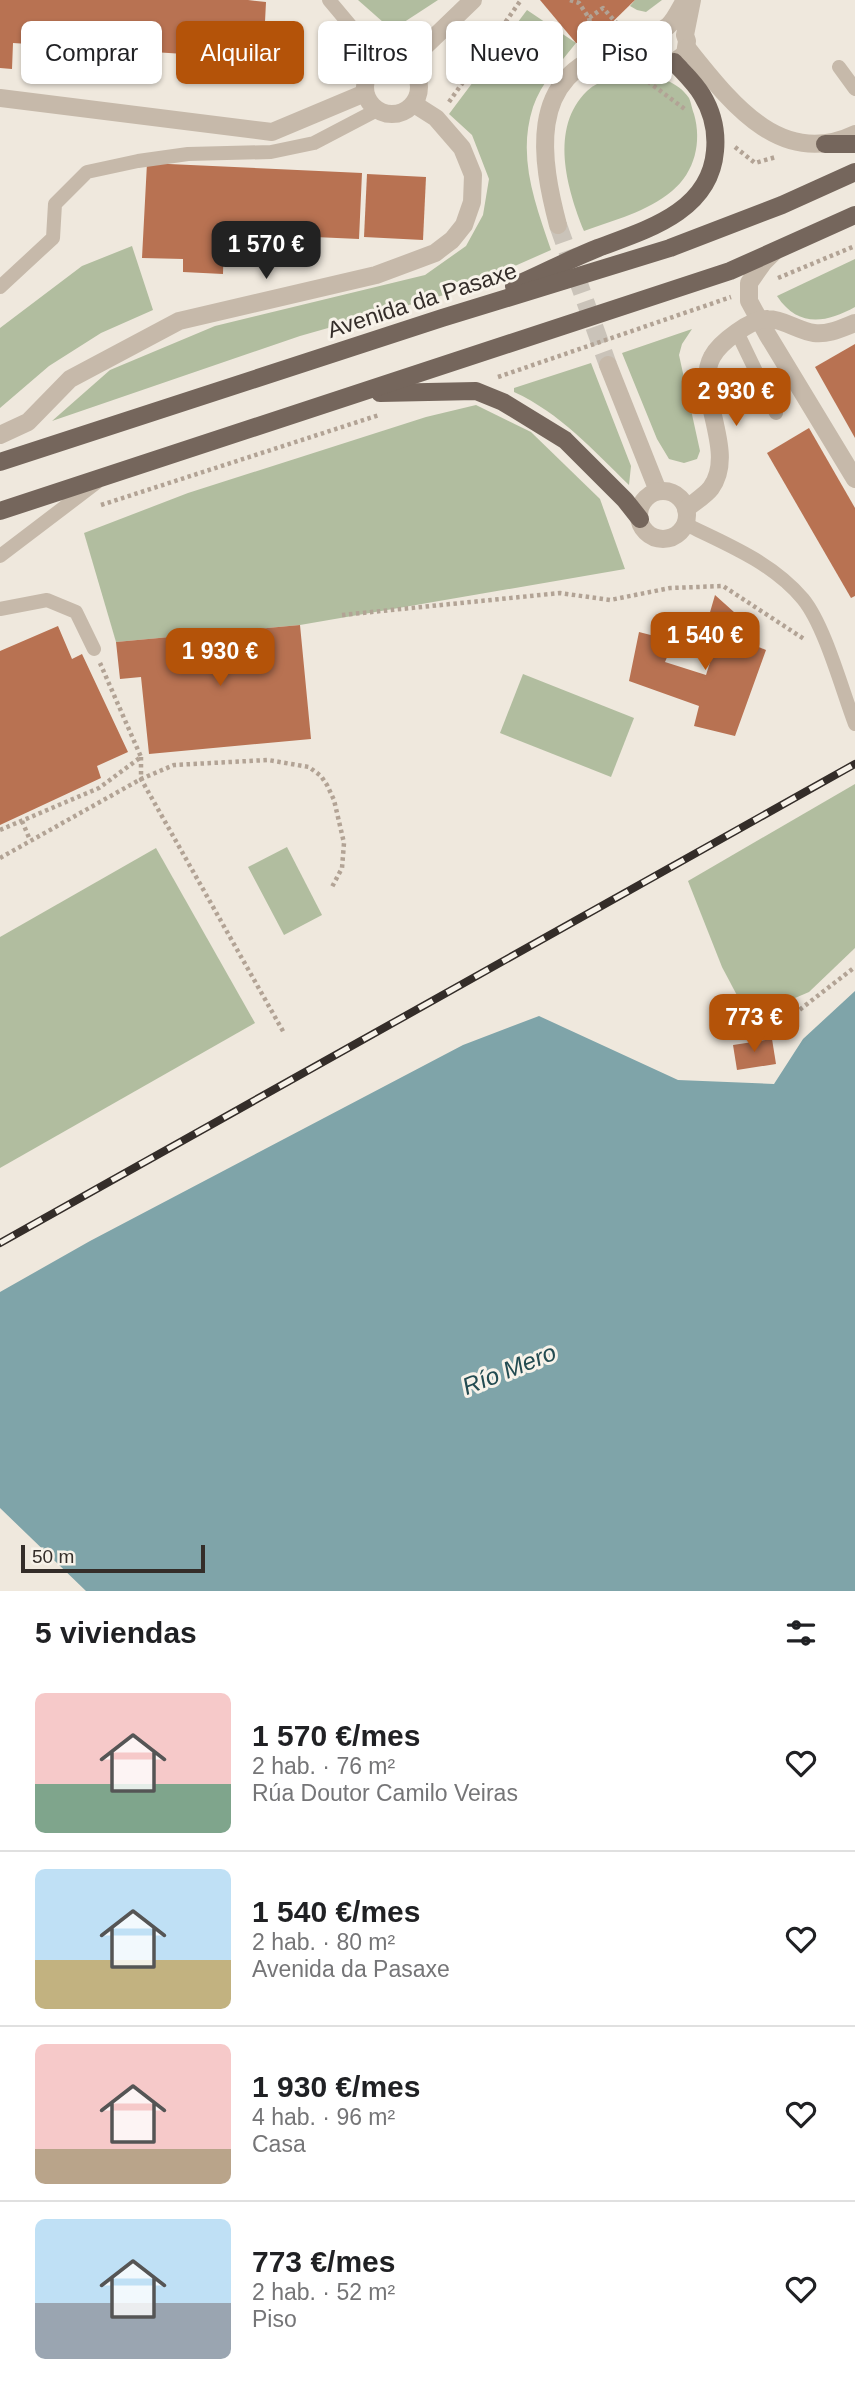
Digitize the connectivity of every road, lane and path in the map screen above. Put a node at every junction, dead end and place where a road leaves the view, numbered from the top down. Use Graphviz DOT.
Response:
graph roads {
  1 [pos="329,0"];
  2 [pos="473,0"];
  3 [pos="521,0"];
  4 [pos="570,0"];
  5 [pos="685,0"];
  6 [pos="692,0"];
  7 [pos="603,8"];
  8 [pos="347,21"];
  9 [pos="671,21"];
  10 [pos="672,28"];
  11 [pos="432,39"];
  12 [pos="686,41"];
  13 [pos="674,62"];
  14 [pos="577,70"];
  15 [pos="855,72"];
  16 [pos="366,84"];
  17 [pos="418,84"];
  18 [pos="855,89"];
  19 [pos="365,93"];
  20 [pos="0,98"];
  21 [pos="414,104"];
  22 [pos="377,110"];
  23 [pos="436,118"];
  24 [pos="855,134"];
  25 [pos="825,144"];
  26 [pos="855,144"];
  27 [pos="855,158"];
  28 [pos="851,173"];
  29 [pos="855,215"];
  30 [pos="558,225"];
  31 [pos="774,251"];
  32 [pos="0,287"];
  33 [pos="442,318"];
  34 [pos="760,321"];
  35 [pos="855,323"];
  36 [pos="737,332"];
  37 [pos="608,365"];
  38 [pos="359,394"];
  39 [pos="776,413"];
  40 [pos="0,435"];
  41 [pos="0,462"];
  42 [pos="105,476"];
  43 [pos="855,479"];
  44 [pos="658,491"];
  45 [pos="0,511"];
  46 [pos="686,517"];
  47 [pos="640,519"];
  48 [pos="0,556"];
  49 [pos="0,609"];
  50 [pos="341,615"];
  51 [pos="822,634"];
  52 [pos="94,649"];
  53 [pos="855,723"];
  54 [pos="141,757"];
  55 [pos="141,779"];
  56 [pos="22,821"];
  57 [pos="0,831"];
  58 [pos="30,840"];
  59 [pos="0,858"];
  60 [pos="332,887"];
  61 [pos="855,967"];
  62 [pos="747,1028"];
  63 [pos="284,1033"];
  1 -- 8 [label="lane"];
  2 -- 11 [label="street"];
  3 -- 23 [label="path"];
  4 -- 7 [label="path"];
  5 -- 9 [label="street"];
  6 -- 12 [label="street"];
  10 -- 12 [label="street"];
  12 -- 13 [label="street"];
  12 -- 25 [label="street"];
  13 -- 33 [label="main road"];
  14 -- 30 [label="street"];
  15 -- 18 [label="lane"];
  16 -- 19 [label="street"];
  17 -- 21 [label="street"];
  19 -- 20 [label="street"];
  19 -- 22 [label="street"];
  21 -- 22 [label="street"];
  21 -- 23 [label="street"];
  22 -- 32 [label="lane"];
  23 -- 40 [label="street"];
  24 -- 25 [label="street"];
  25 -- 26 [label="main road"];
  27 -- 28 [label="main road"];
  28 -- 33 [label="main road, Avenida da Pasaxe"];
  29 -- 31 [label="main road"];
  31 -- 34 [label="street"];
  31 -- 38 [label="main road"];
  33 -- 41 [label="main road, Avenida da Pasaxe"];
  34 -- 35 [label="street"];
  34 -- 36 [label="street"];
  34 -- 43 [label="street"];
  36 -- 39 [label="lane"];
  36 -- 46 [label="street"];
  37 -- 44 [label="street"];
  38 -- 42 [label="main road"];
  38 -- 47 [label="main road"];
  42 -- 45 [label="main road"];
  42 -- 48 [label="lane"];
  44 -- 46 [label="street"];
  44 -- 47 [label="street"];
  46 -- 47 [label="street"];
  46 -- 51 [label="lane"];
  49 -- 52 [label="lane"];
  50 -- 51 [label="path"];
  51 -- 53 [label="lane"];
  52 -- 54 [label="path"];
  54 -- 55 [label="path"];
  54 -- 56 [label="path"];
  55 -- 58 [label="path"];
  55 -- 60 [label="path"];
  55 -- 63 [label="path"];
  56 -- 57 [label="path"];
  56 -- 58 [label="path"];
  58 -- 59 [label="path"];
  61 -- 62 [label="path"];
}
